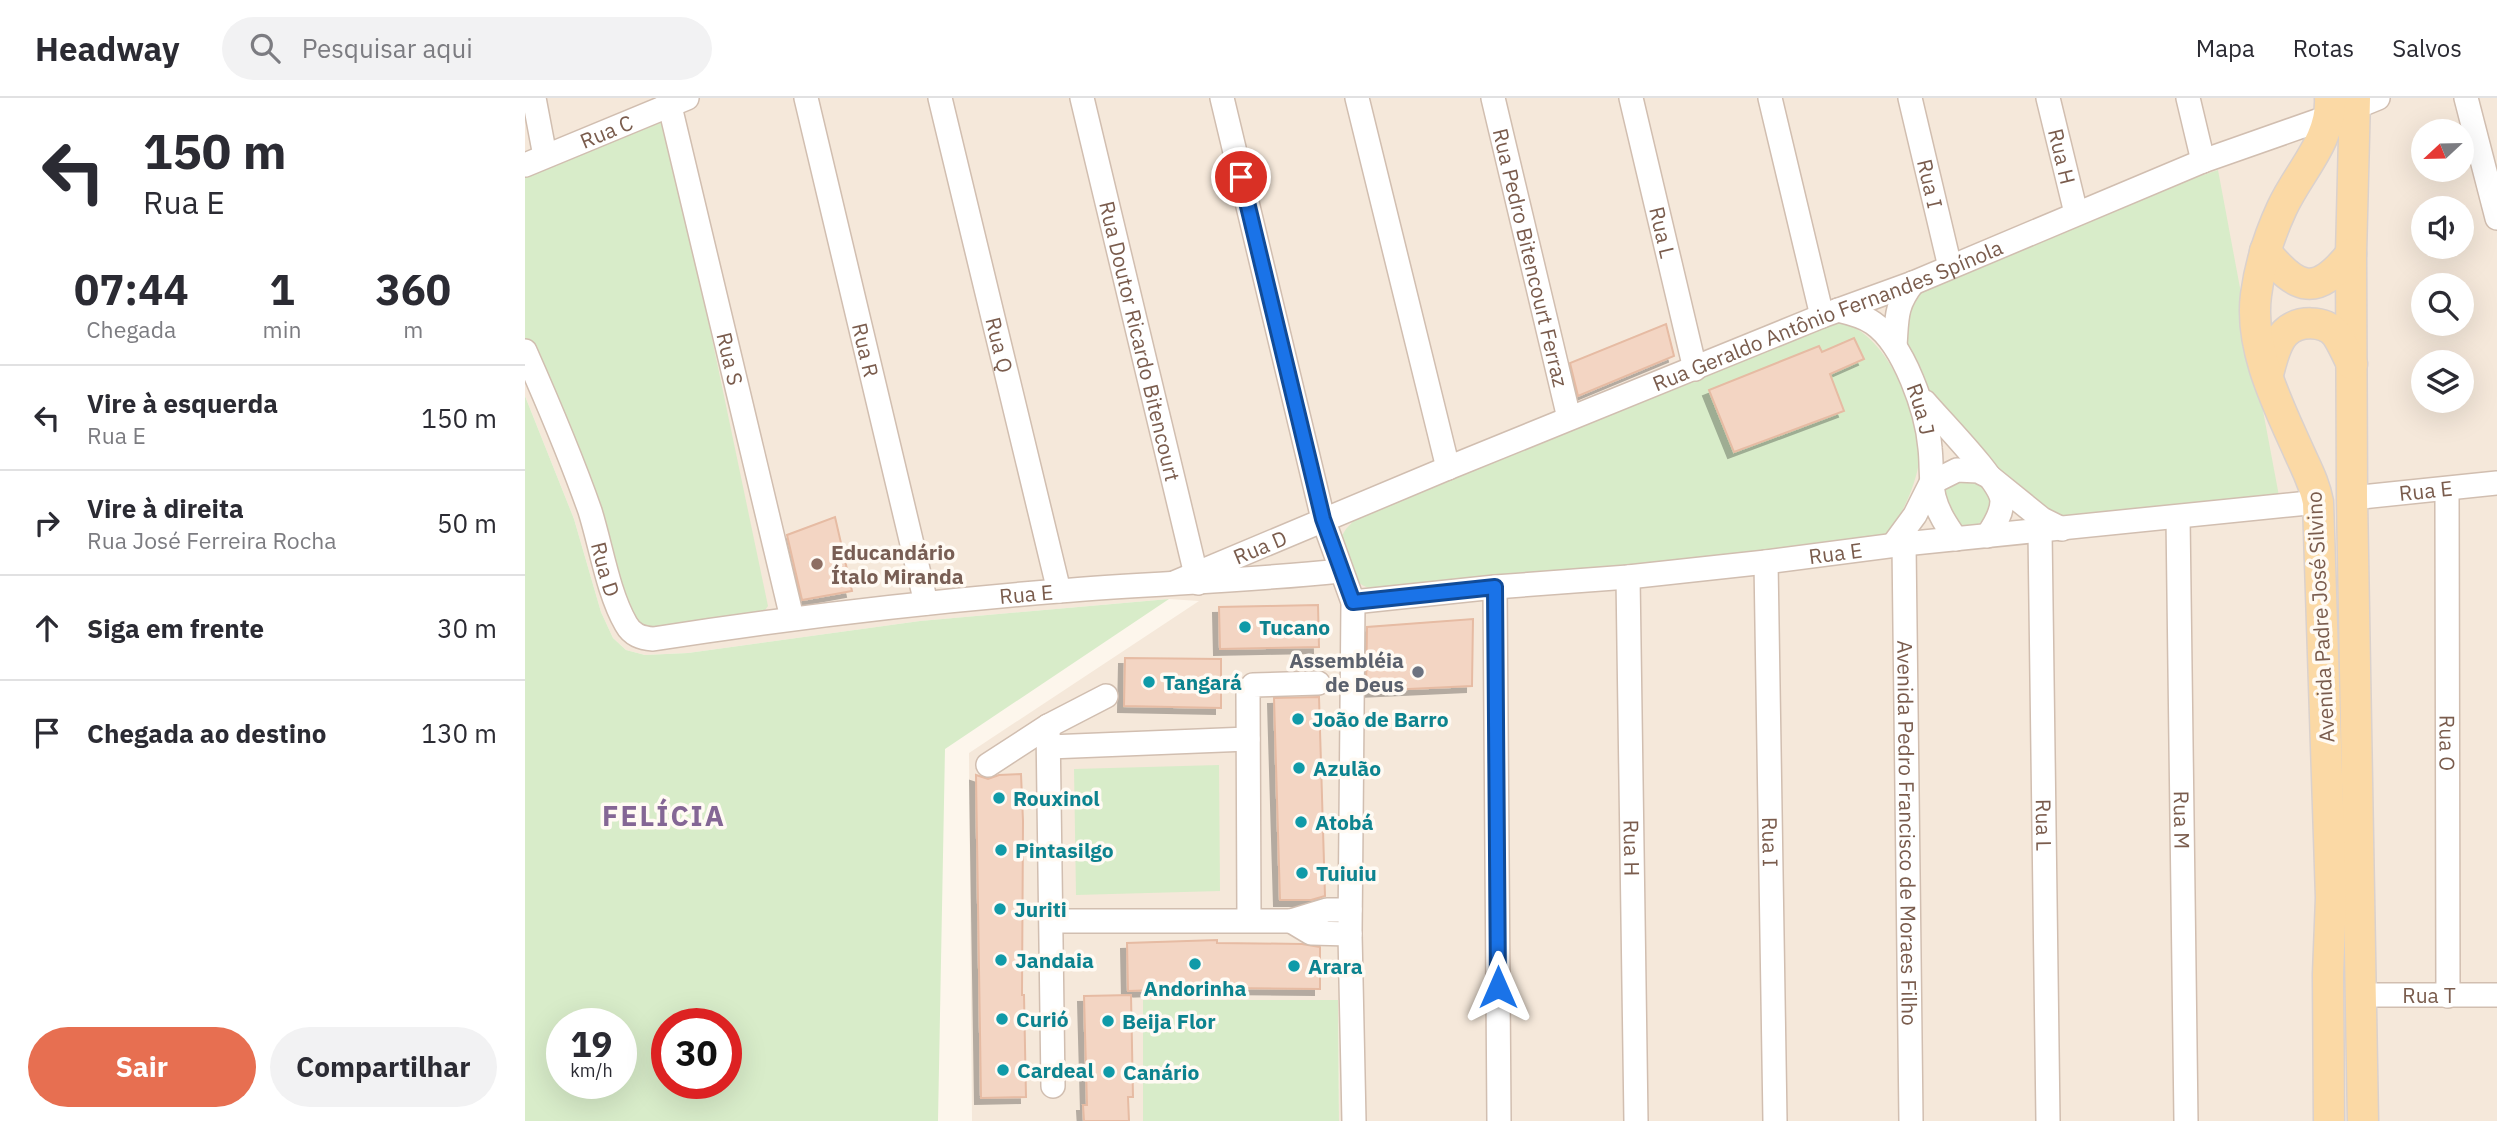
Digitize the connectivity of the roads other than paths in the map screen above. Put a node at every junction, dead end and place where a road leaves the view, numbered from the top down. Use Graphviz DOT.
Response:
graph roads {
  1 [pos="534,98"];
  2 [pos="806,98"];
  3 [pos="940,98"];
  4 [pos="1082,98"];
  5 [pos="1222,98"];
  6 [pos="1357,98"];
  7 [pos="1493,98"];
  8 [pos="1631,98"];
  9 [pos="1770,98"];
  10 [pos="1910,98"];
  11 [pos="2048,98"];
  12 [pos="2188,98"];
  13 [pos="2466,98"];
  14 [pos="675,100"];
  15 [pos="2342,105"];
  16 [pos="535,160"];
  17 [pos="2203,161"];
  18 [pos="2076,214"];
  19 [pos="2497,218"];
  20 [pos="2265,251"];
  21 [pos="2351,254"];
  22 [pos="1950,267"];
  23 [pos="1913,282"];
  24 [pos="1830,313"];
  25 [pos="1895,346"];
  26 [pos="525,351"];
  27 [pos="2352,365"];
  28 [pos="1695,369"];
  29 [pos="2268,374"];
  30 [pos="1920,397"];
  31 [pos="1569,418"];
  32 [pos="1448,468"];
  33 [pos="1990,477"];
  34 [pos="1931,483"];
  35 [pos="2497,483"];
  36 [pos="2447,489"];
  37 [pos="2352,498"];
  38 [pos="2318,502"];
  39 [pos="2178,517"];
  40 [pos="1323,519"];
  41 [pos="2051,530"];
  42 [pos="1987,536"];
  43 [pos="1956,539"];
  44 [pos="1899,544"];
  45 [pos="1766,562"];
  46 [pos="1340,571"];
  47 [pos="1628,576"];
  48 [pos="1189,579"];
  49 [pos="1495,587"];
  50 [pos="1059,591"];
  51 [pos="1353,602"];
  52 [pos="926,603"];
  53 [pos="792,618"];
  54 [pos="1318,683"];
  55 [pos="1106,696"];
  56 [pos="1048,736"];
  57 [pos="1248,739"];
  58 [pos="988,765"];
  59 [pos="1350,910"];
  60 [pos="1249,919"];
  61 [pos="1052,921"];
  62 [pos="1291,921"];
  63 [pos="1350,934"];
  64 [pos="2361,995"];
  65 [pos="2497,995"];
  66 [pos="2448,996"];
  67 [pos="1053,1086"];
  68 [pos="1354,1121"];
  69 [pos="1499,1121"];
  70 [pos="1636,1121"];
  71 [pos="1775,1121"];
  72 [pos="1911,1121"];
  73 [pos="2047,1121"];
  74 [pos="2186,1121"];
  75 [pos="2329,1121"];
  76 [pos="2363,1121"];
  1 -- 16 [label="street"];
  2 -- 52 [label="street, Rua R"];
  3 -- 50 [label="street, Rua Q"];
  4 -- 48 [label="street, Rua Doutor Ricardo Bitencourt"];
  5 -- 40 [label="street"];
  6 -- 32 [label="street"];
  7 -- 31 [label="street, Rua Pedro Bitencourt Ferraz"];
  8 -- 28 [label="street, Rua L"];
  9 -- 24 [label="street"];
  10 -- 22 [label="street, Rua I"];
  11 -- 18 [label="street, Rua H"];
  12 -- 17 [label="street"];
  13 -- 19 [label="street"];
  14 -- 16 [label="street, Rua C"];
  14 -- 53 [label="street, Rua S"];
  15 -- 17 [label="street, Rua Geraldo Antônio Fernandes Spínola"];
  15 -- 20 [label="main road, Avenida Padre José Silvino"];
  15 -- 21 [label="main road, Avenida Padre José Silvino"];
  17 -- 18 [label="street, Rua Geraldo Antônio Fernandes Spínola"];
  18 -- 22 [label="street, Rua Geraldo Antônio Fernandes Spínola"];
  20 -- 21 [label="main road"];
  20 -- 29 [label="main road, Avenida Padre José Silvino"];
  21 -- 27 [label="main road, Avenida Padre José Silvino"];
  22 -- 23 [label="street, Rua Geraldo Antônio Fernandes Spínola"];
  23 -- 24 [label="street, Rua Geraldo Antônio Fernandes Spínola"];
  23 -- 25 [label="street"];
  24 -- 25 [label="street, Rua J"];
  24 -- 28 [label="street, Rua Geraldo Antônio Fernandes Spínola"];
  25 -- 30 [label="street, Rua J"];
  26 -- 53 [label="street, Rua D"];
  27 -- 29 [label="main road"];
  27 -- 37 [label="main road, Avenida Padre José Silvino"];
  28 -- 31 [label="street, Rua Geraldo Antônio Fernandes Spínola"];
  29 -- 38 [label="main road, Avenida Padre José Silvino"];
  30 -- 33 [label="street"];
  30 -- 34 [label="street, Rua J"];
  31 -- 32 [label="street, Rua Geraldo Antônio Fernandes Spínola"];
  32 -- 40 [label="street, Rua Geraldo Antônio Fernandes Spínola"];
  33 -- 34 [label="street"];
  33 -- 41 [label="street"];
  33 -- 42 [label="street"];
  34 -- 43 [label="street, Rua J"];
  34 -- 44 [label="street"];
  35 -- 36 [label="street, Rua E"];
  36 -- 37 [label="street, Rua E"];
  36 -- 66 [label="street, Rua O"];
  37 -- 64 [label="main road, Avenida Padre José Silvino"];
  38 -- 39 [label="street, Rua E"];
  38 -- 75 [label="main road, Avenida Padre José Silvino"];
  39 -- 41 [label="street, Rua E"];
  39 -- 74 [label="street, Rua M"];
  40 -- 46 [label="street"];
  40 -- 48 [label="street, Rua D"];
  41 -- 42 [label="street, Rua E"];
  41 -- 73 [label="street, Rua L"];
  42 -- 43 [label="street, Rua E"];
  43 -- 44 [label="street, Rua E"];
  44 -- 45 [label="street, Rua E"];
  44 -- 72 [label="street, Avenida Pedro Francisco de Moraes Filho"];
  45 -- 47 [label="street, Rua E"];
  45 -- 71 [label="street, Rua I"];
  46 -- 48 [label="street, Rua E"];
  46 -- 51 [label="street"];
  47 -- 49 [label="street, Rua E"];
  47 -- 70 [label="street, Rua H"];
  48 -- 50 [label="street, Rua E"];
  49 -- 51 [label="street, Rua E"];
  49 -- 69 [label="street"];
  50 -- 52 [label="street, Rua E"];
  51 -- 59 [label="street"];
  52 -- 53 [label="street, Rua E"];
  54 -- 57 [label="street"];
  55 -- 56 [label="street"];
  56 -- 57 [label="street"];
  56 -- 58 [label="street"];
  56 -- 61 [label="street"];
  57 -- 60 [label="street"];
  59 -- 62 [label="street"];
  59 -- 63 [label="street"];
  60 -- 61 [label="street"];
  60 -- 62 [label="street"];
  61 -- 67 [label="street"];
  62 -- 63 [label="street"];
  63 -- 68 [label="street"];
  64 -- 66 [label="street, Rua T"];
  64 -- 76 [label="main road, Avenida Padre José Silvino"];
  65 -- 66 [label="street, Rua T"];
}
